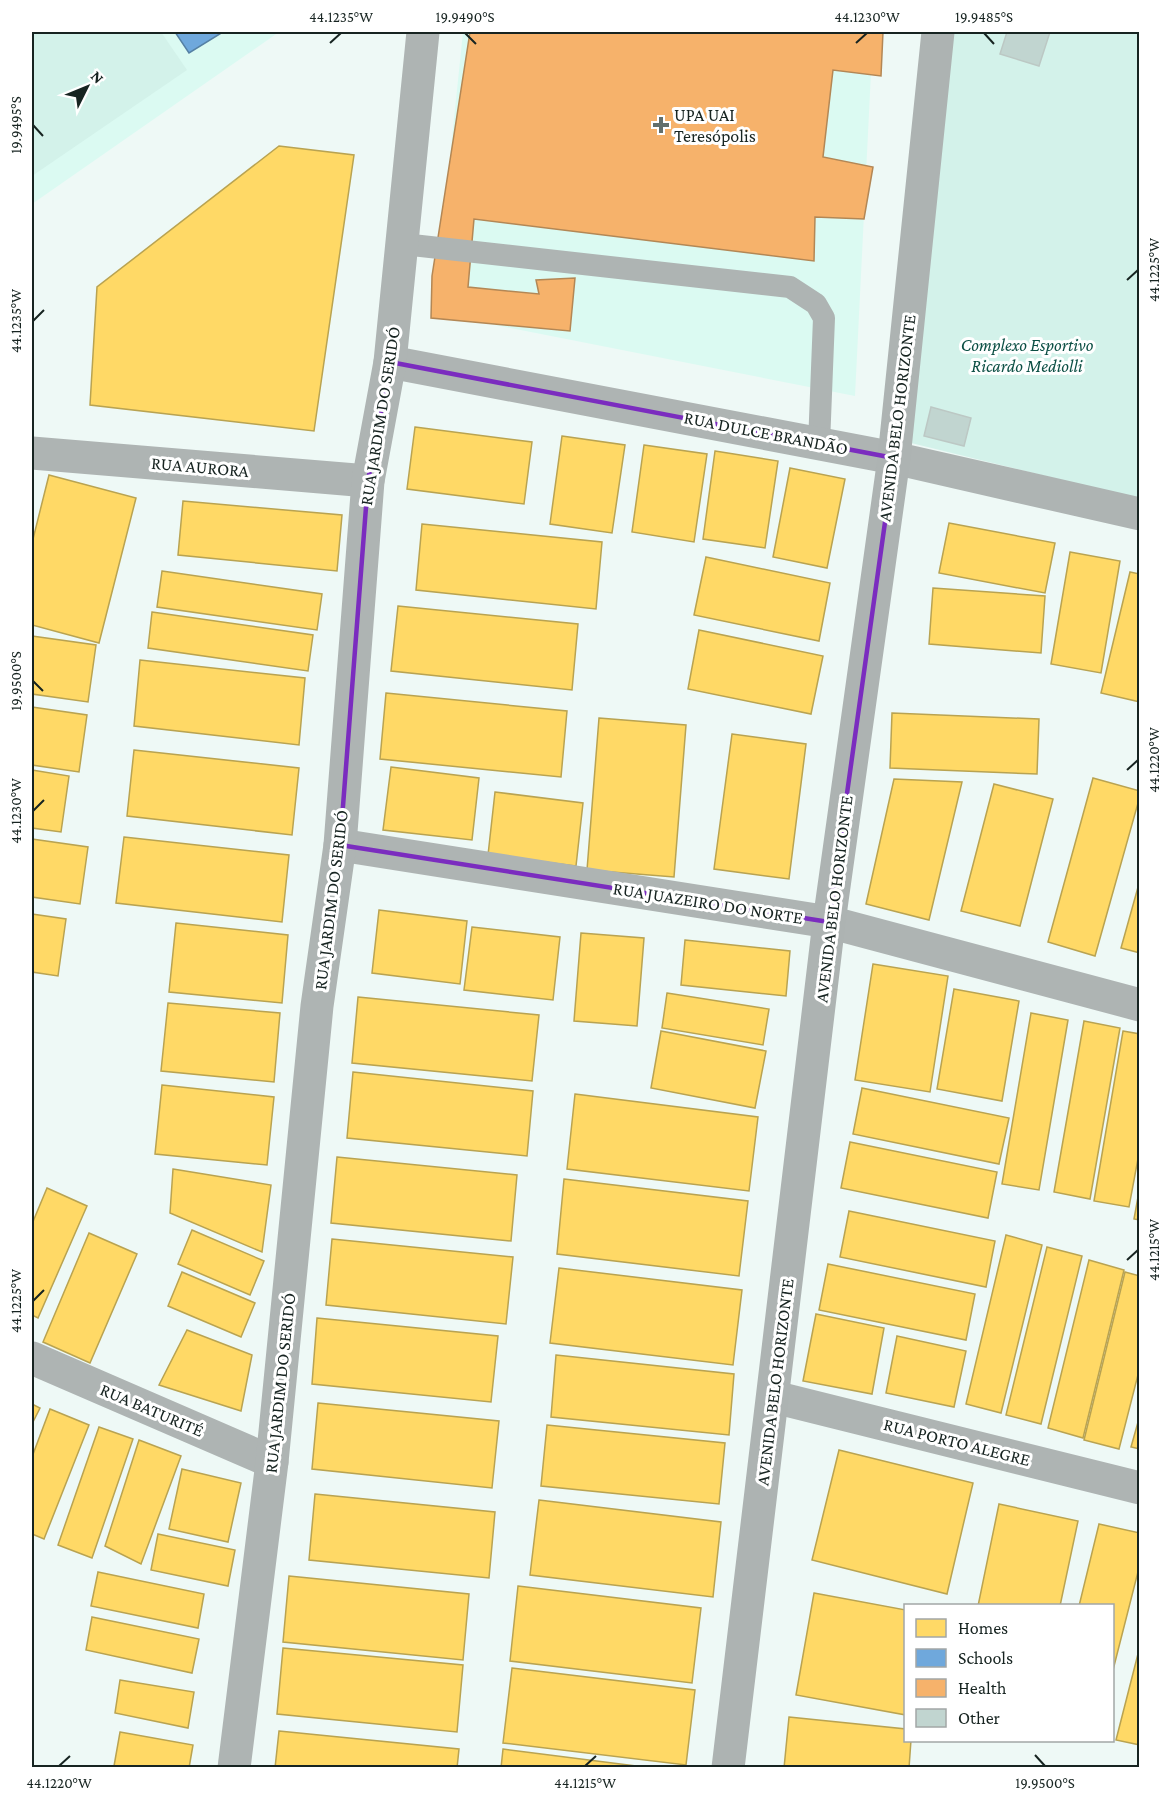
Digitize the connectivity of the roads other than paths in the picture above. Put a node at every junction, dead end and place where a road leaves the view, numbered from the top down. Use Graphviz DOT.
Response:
graph roads {
  1 [pos="423,32"];
  2 [pos="938,32"];
  3 [pos="403,244"];
  4 [pos="390,362"];
  5 [pos="819,444"];
  6 [pos="32,453"];
  7 [pos="894,458"];
  8 [pos="368,481"];
  9 [pos="1140,514"];
  10 [pos="340,846"];
  11 [pos="830,922"];
  12 [pos="1140,1005"];
  13 [pos="32,1358"];
  14 [pos="774,1397"];
  15 [pos="272,1462"];
  16 [pos="1140,1488"];
  17 [pos="234,1767"];
  18 [pos="728,1767"];
  1 -- 3 [label="street, RUA JARDIM DO SERIDÓ"];
  2 -- 7 [label="street, AVENIDA BELO HORIZONTE"];
  3 -- 4 [label="street, RUA JARDIM DO SERIDÓ"];
  3 -- 5 [label="lane"];
  4 -- 5 [label="street, RUA DULCE BRANDÃO"];
  4 -- 8 [label="street, RUA JARDIM DO SERIDÓ"];
  5 -- 7 [label="street, RUA DULCE BRANDÃO"];
  6 -- 8 [label="street, RUA AURORA"];
  7 -- 9 [label="street, RUA DULCE BRANDÃO"];
  7 -- 11 [label="street, AVENIDA BELO HORIZONTE"];
  8 -- 10 [label="street, RUA JARDIM DO SERIDÓ"];
  10 -- 11 [label="street, RUA JUAZEIRO DO NORTE"];
  10 -- 15 [label="street, RUA JARDIM DO SERIDÓ"];
  11 -- 12 [label="street, RUA JUAZEIRO DO NORTE"];
  11 -- 14 [label="street, AVENIDA BELO HORIZONTE"];
  13 -- 15 [label="street, RUA BATURITÉ"];
  14 -- 16 [label="street, RUA PORTO ALEGRE"];
  14 -- 18 [label="street, AVENIDA BELO HORIZONTE"];
  15 -- 17 [label="street, RUA JARDIM DO SERIDÓ"];
}
